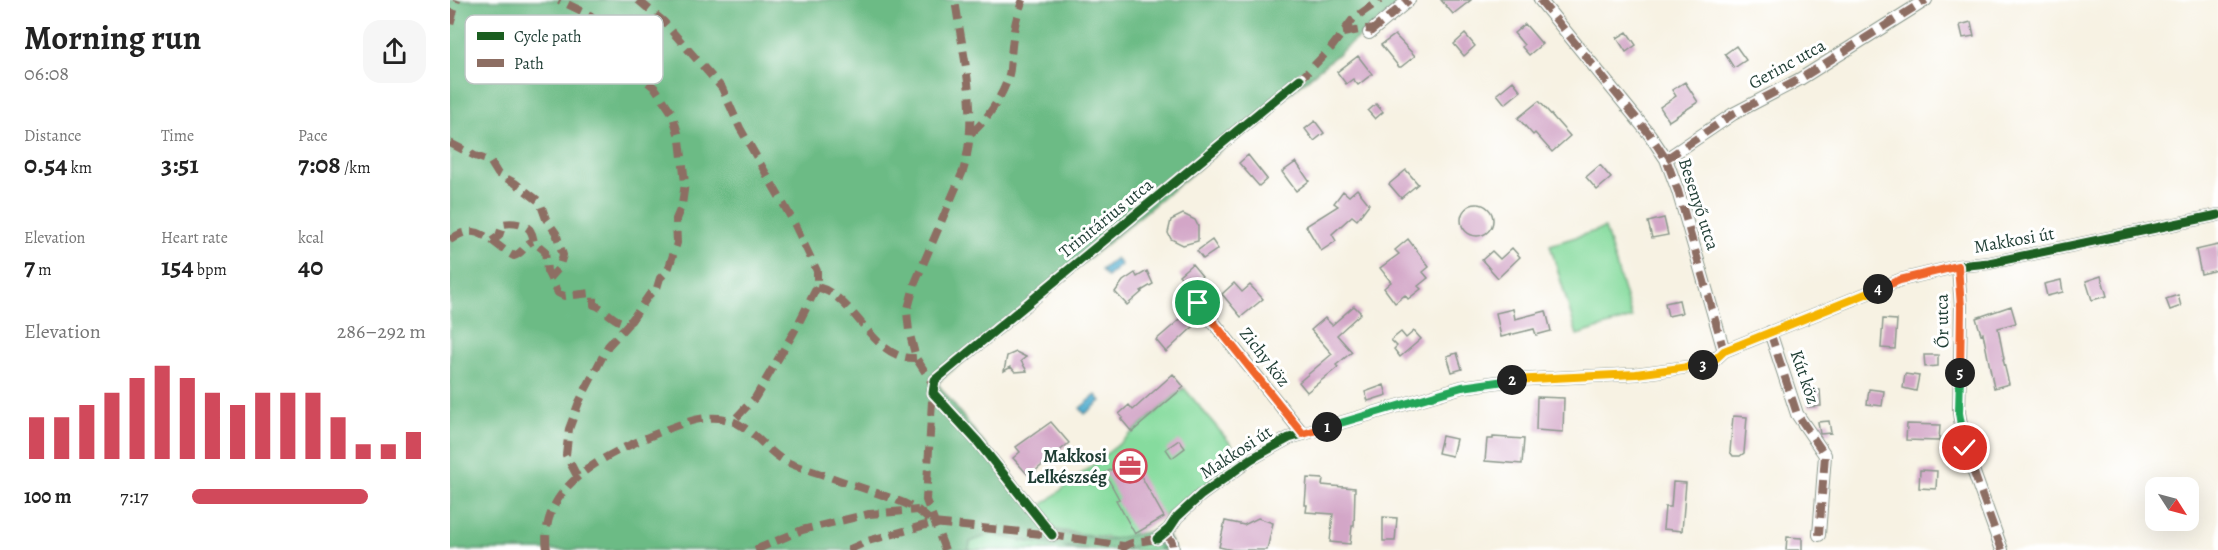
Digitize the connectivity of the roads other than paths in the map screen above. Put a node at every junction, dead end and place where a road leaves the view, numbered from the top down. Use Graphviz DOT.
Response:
graph roads {
  1 [pos="1409,0"];
  2 [pos="1540,0"];
  3 [pos="1926,0"];
  4 [pos="1369,33"];
  5 [pos="1300,79"];
  6 [pos="1666,159"];
  7 [pos="2218,215"];
  8 [pos="1958,266"];
  9 [pos="1198,303"];
  10 [pos="1770,332"];
  11 [pos="1724,351"];
  12 [pos="1303,434"];
  13 [pos="1819,534"];
  14 [pos="1052,535"];
  15 [pos="1173,550"];
  16 [pos="2002,550"];
  1 -- 4 [label="street"];
  2 -- 6 [label="street, Besenyő utca"];
  3 -- 6 [label="street, Gerinc utca"];
  5 -- 14 [label="street, Trinitárius utca"];
  6 -- 11 [label="street, Besenyő utca"];
  7 -- 8 [label="street, Makkosi út"];
  8 -- 10 [label="street, Makkosi út"];
  8 -- 16 [label="street, Őr utca"];
  9 -- 12 [label="street, Zichy köz"];
  10 -- 11 [label="street, Makkosi út"];
  10 -- 13 [label="street, Kút köz"];
  11 -- 12 [label="street, Makkosi út"];
  12 -- 15 [label="street, Makkosi út"];
}
